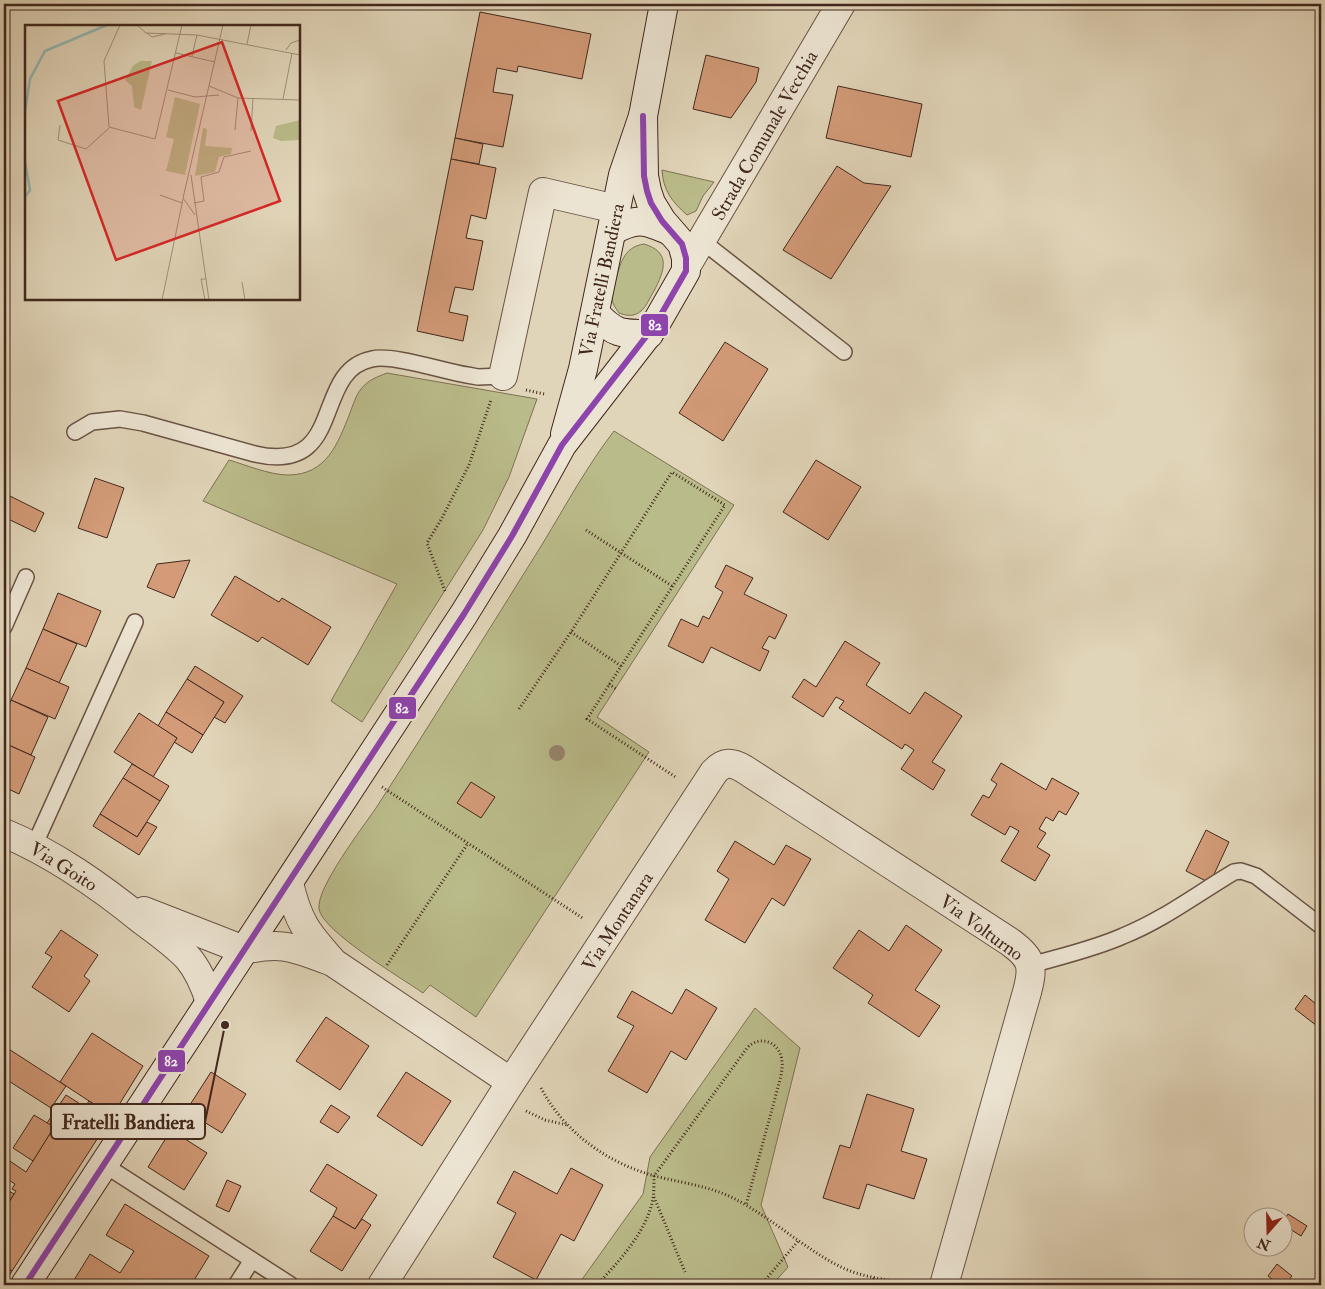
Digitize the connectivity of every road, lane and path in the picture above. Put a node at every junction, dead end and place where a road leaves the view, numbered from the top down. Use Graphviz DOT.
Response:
graph roads {
  1 [pos="664,4"];
  2 [pos="841,4"];
  3 [pos="643,116"];
  4 [pos="614,220"];
  5 [pos="670,230"];
  6 [pos="702,241"];
  7 [pos="687,265"];
  8 [pos="595,313"];
  9 [pos="649,334"];
  10 [pos="844,352"];
  11 [pos="507,386"];
  12 [pos="544,394"];
  13 [pos="75,432"];
  14 [pos="562,445"];
  15 [pos="586,530"];
  16 [pos="622,553"];
  17 [pos="26,577"];
  18 [pos="672,586"];
  19 [pos="445,593"];
  20 [pos="134,622"];
  21 [pos="4,627"];
  22 [pos="571,632"];
  23 [pos="621,666"];
  24 [pos="609,684"];
  25 [pos="616,689"];
  26 [pos="519,709"];
  27 [pos="726,763"];
  28 [pos="361,773"];
  29 [pos="677,778"];
  30 [pos="4,833"];
  31 [pos="468,843"];
  32 [pos="34,846"];
  33 [pos="289,883"];
  34 [pos="121,903"];
  35 [pos="585,920"];
  36 [pos="1321,926"];
  37 [pos="244,950"];
  38 [pos="334,962"];
  39 [pos="1031,965"];
  40 [pos="372,988"];
  41 [pos="210,1002"];
  42 [pos="527,1059"];
  43 [pos="506,1090"];
  44 [pos="568,1126"];
  45 [pos="103,1164"];
  46 [pos="654,1176"];
  47 [pos="653,1196"];
  48 [pos="746,1205"];
  49 [pos="799,1240"];
  50 [pos="252,1260"];
  51 [pos="685,1272"];
  52 [pos="872,1277"];
  53 [pos="932,1284"];
  54 [pos="25,1285"];
  55 [pos="236,1285"];
  56 [pos="292,1285"];
  57 [pos="382,1285"];
  58 [pos="597,1285"];
  59 [pos="761,1285"];
  60 [pos="880,1285"];
  1 -- 3 [label="street, Via Fratelli Bandiera"];
  2 -- 6 [label="street, Strada Comunale Vecchia"];
  3 -- 4 [label="street, Via Fratelli Bandiera"];
  3 -- 5 [label="street, Via Fratelli Bandiera"];
  4 -- 5 [label="street"];
  4 -- 8 [label="street, Via Fratelli Bandiera"];
  4 -- 11 [label="street"];
  5 -- 7 [label="street, Via Fratelli Bandiera"];
  6 -- 7 [label="street, Strada Comunale Vecchia"];
  6 -- 10 [label="lane"];
  7 -- 9 [label="street, Via Fratelli Bandiera"];
  8 -- 9 [label="street"];
  8 -- 14 [label="street, Via Fratelli Bandiera"];
  9 -- 14 [label="street, Via Fratelli Bandiera"];
  11 -- 12 [label="path"];
  11 -- 13 [label="lane"];
  11 -- 19 [label="path"];
  14 -- 28 [label="street, Via Fratelli Bandiera"];
  15 -- 16 [label="path"];
  16 -- 18 [label="path"];
  16 -- 18 [label="path"];
  16 -- 22 [label="path"];
  17 -- 21 [label="lane"];
  18 -- 23 [label="path"];
  20 -- 32 [label="lane"];
  22 -- 23 [label="path"];
  22 -- 26 [label="path"];
  23 -- 24 [label="path"];
  24 -- 25 [label="path"];
  24 -- 29 [label="path"];
  27 -- 39 [label="street, Via Volturno"];
  27 -- 42 [label="street, Via Montanara"];
  28 -- 31 [label="path"];
  28 -- 33 [label="street, Via Fratelli Bandiera"];
  30 -- 32 [label="street, Via Goito"];
  31 -- 35 [label="path"];
  31 -- 40 [label="path"];
  32 -- 34 [label="street, Via Goito"];
  33 -- 37 [label="street, Via Fratelli Bandiera"];
  33 -- 38 [label="street"];
  34 -- 37 [label="street, Via Goito"];
  34 -- 41 [label="street, Via Goito"];
  36 -- 39 [label="lane"];
  37 -- 38 [label="street"];
  37 -- 41 [label="street, Via Fratelli Bandiera"];
  38 -- 40 [label="street"];
  39 -- 53 [label="street, Via Volturno"];
  40 -- 43 [label="street"];
  41 -- 45 [label="street, Via Fratelli Bandiera"];
  42 -- 43 [label="street, Via Montanara"];
  42 -- 44 [label="path"];
  43 -- 44 [label="path"];
  43 -- 57 [label="street, Via Montanara"];
  44 -- 46 [label="path"];
  45 -- 50 [label="lane"];
  45 -- 54 [label="street, Via Fratelli Bandiera"];
  46 -- 47 [label="path"];
  46 -- 48 [label="path"];
  46 -- 48 [label="path"];
  47 -- 51 [label="path"];
  47 -- 58 [label="path"];
  48 -- 49 [label="path"];
  49 -- 52 [label="path"];
  49 -- 59 [label="path"];
  50 -- 55 [label="lane"];
  50 -- 56 [label="lane"];
  52 -- 53 [label="path"];
  52 -- 60 [label="path"];
}
